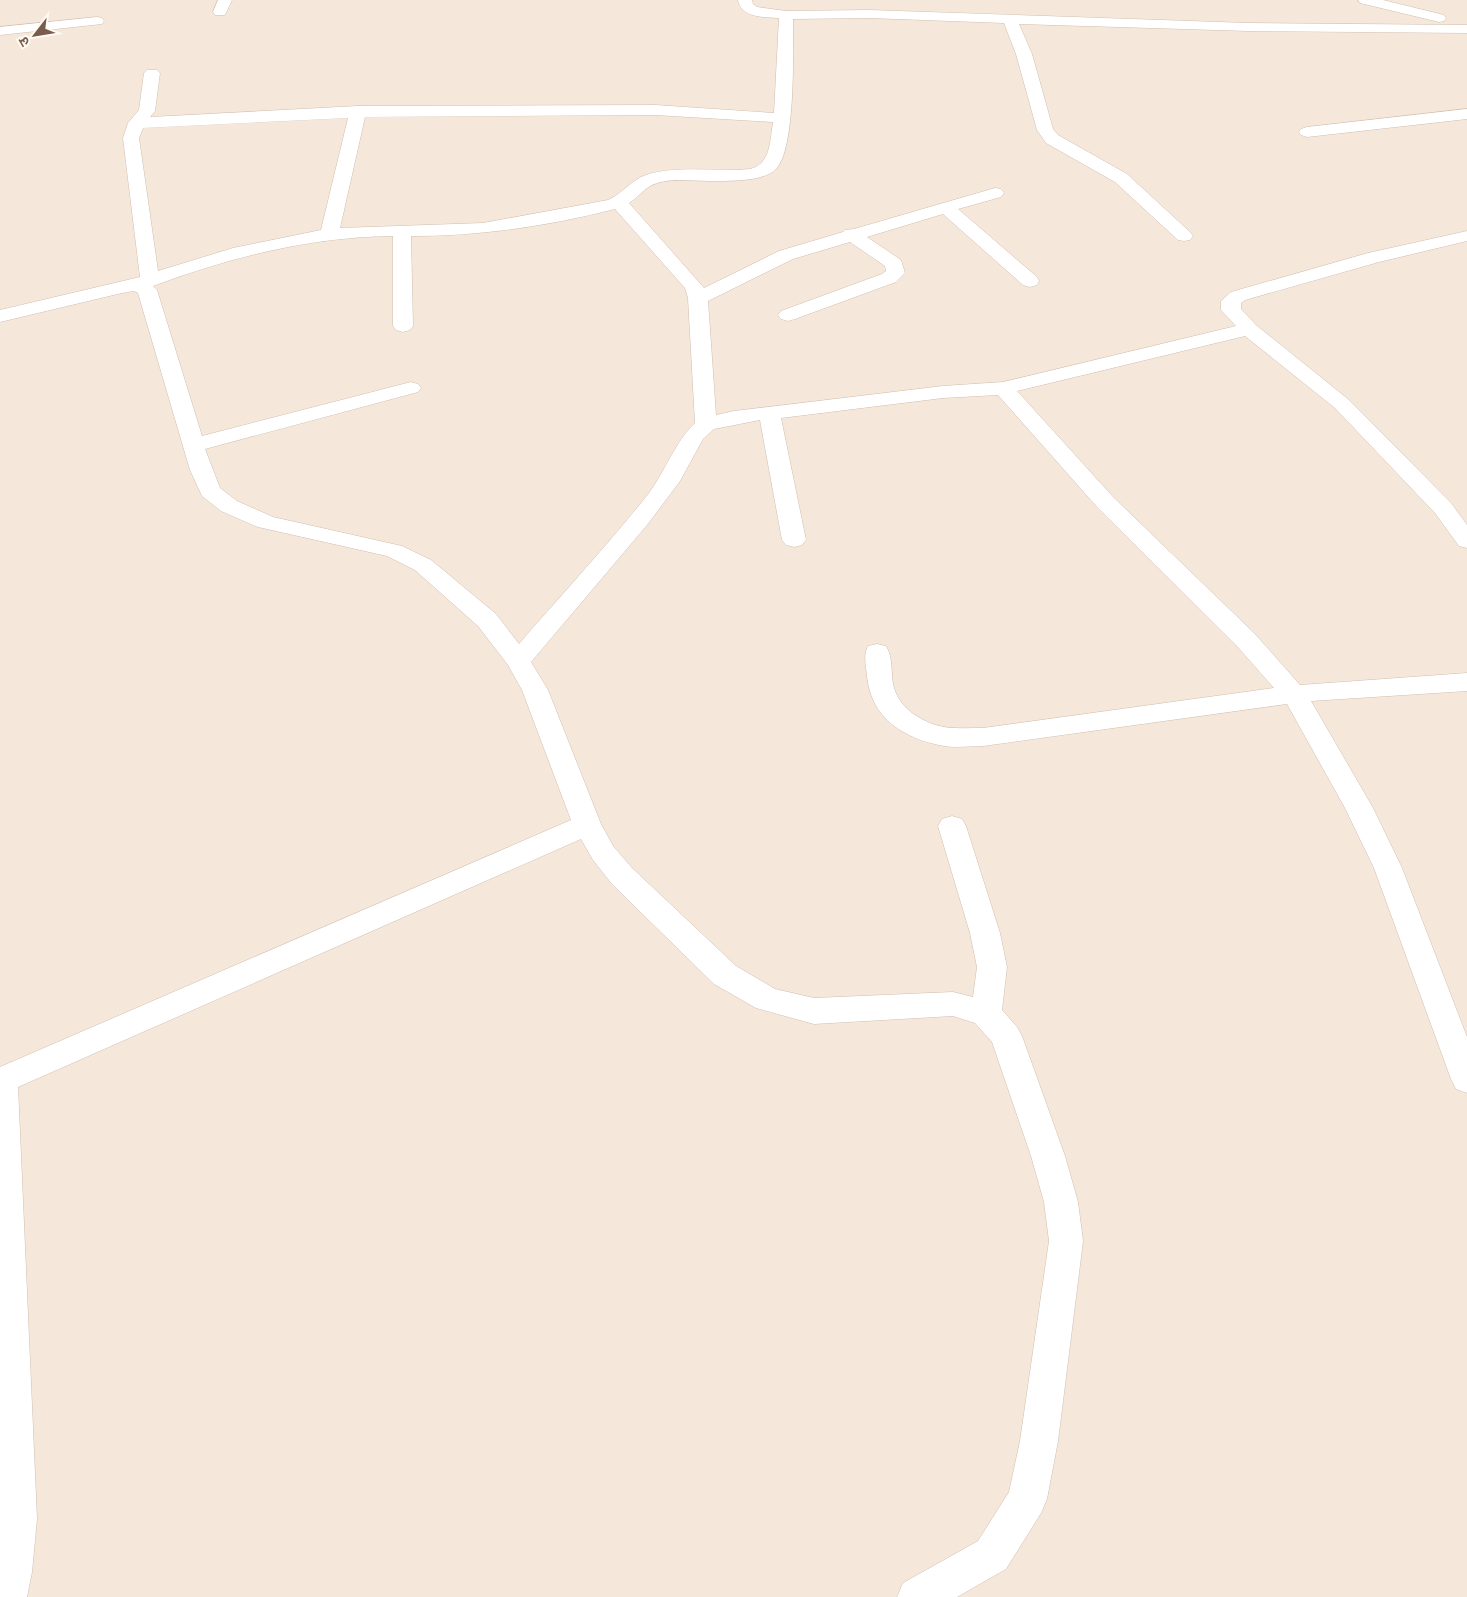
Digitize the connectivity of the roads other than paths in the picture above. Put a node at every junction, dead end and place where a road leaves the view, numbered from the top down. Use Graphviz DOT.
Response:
graph roads {
  1 [pos="745,0"];
  2 [pos="1365,0"];
  3 [pos="786,15"];
  4 [pos="1010,19"];
  5 [pos="97,21"];
  6 [pos="1467,25"];
  7 [pos="1467,29"];
  8 [pos="0,31"];
  9 [pos="152,72"];
  10 [pos="358,111"];
  11 [pos="1467,114"];
  12 [pos="782,118"];
  13 [pos="136,123"];
  14 [pos="1307,132"];
  15 [pos="995,193"];
  16 [pos="619,202"];
  17 [pos="945,207"];
  18 [pos="402,231"];
  19 [pos="851,234"];
  20 [pos="329,235"];
  21 [pos="1184,236"];
  22 [pos="1463,240"];
  23 [pos="1030,281"];
  24 [pos="144,282"];
  25 [pos="698,298"];
  26 [pos="0,316"];
  27 [pos="788,316"];
  28 [pos="404,326"];
  29 [pos="1249,329"];
  30 [pos="411,388"];
  31 [pos="1003,388"];
  32 [pos="769,413"];
  33 [pos="706,424"];
  34 [pos="194,445"];
  35 [pos="794,540"];
  36 [pos="1467,541"];
  37 [pos="877,652"];
  38 [pos="518,661"];
  39 [pos="1467,682"];
  40 [pos="1294,694"];
  41 [pos="587,825"];
  42 [pos="952,826"];
  43 [pos="986,1014"];
  44 [pos="1467,1079"];
  45 [pos="1,1081"];
  46 [pos="6,1582"];
  47 [pos="917,1597"];
  1 -- 3 [label="street"];
  2 -- 6 [label="street"];
  3 -- 4 [label="street"];
  3 -- 12 [label="street"];
  4 -- 7 [label="street"];
  4 -- 21 [label="street"];
  5 -- 8 [label="street"];
  9 -- 13 [label="street"];
  10 -- 12 [label="street"];
  10 -- 13 [label="street"];
  10 -- 20 [label="street"];
  11 -- 14 [label="street"];
  12 -- 16 [label="street"];
  13 -- 24 [label="street"];
  15 -- 17 [label="street"];
  16 -- 18 [label="street"];
  16 -- 25 [label="street"];
  17 -- 19 [label="street"];
  17 -- 23 [label="street"];
  18 -- 20 [label="street"];
  18 -- 28 [label="street"];
  19 -- 25 [label="street"];
  19 -- 27 [label="street"];
  20 -- 24 [label="street"];
  22 -- 29 [label="street"];
  24 -- 26 [label="street"];
  24 -- 34 [label="street"];
  25 -- 33 [label="street"];
  29 -- 31 [label="street"];
  29 -- 36 [label="street"];
  30 -- 34 [label="street"];
  31 -- 32 [label="street"];
  31 -- 40 [label="street"];
  32 -- 33 [label="street"];
  32 -- 35 [label="street"];
  33 -- 38 [label="street"];
  34 -- 38 [label="street"];
  37 -- 40 [label="street"];
  38 -- 41 [label="street"];
  39 -- 40 [label="street"];
  40 -- 44 [label="street"];
  41 -- 43 [label="street"];
  41 -- 45 [label="street"];
  42 -- 43 [label="street"];
  43 -- 47 [label="street"];
  45 -- 46 [label="street"];
}
